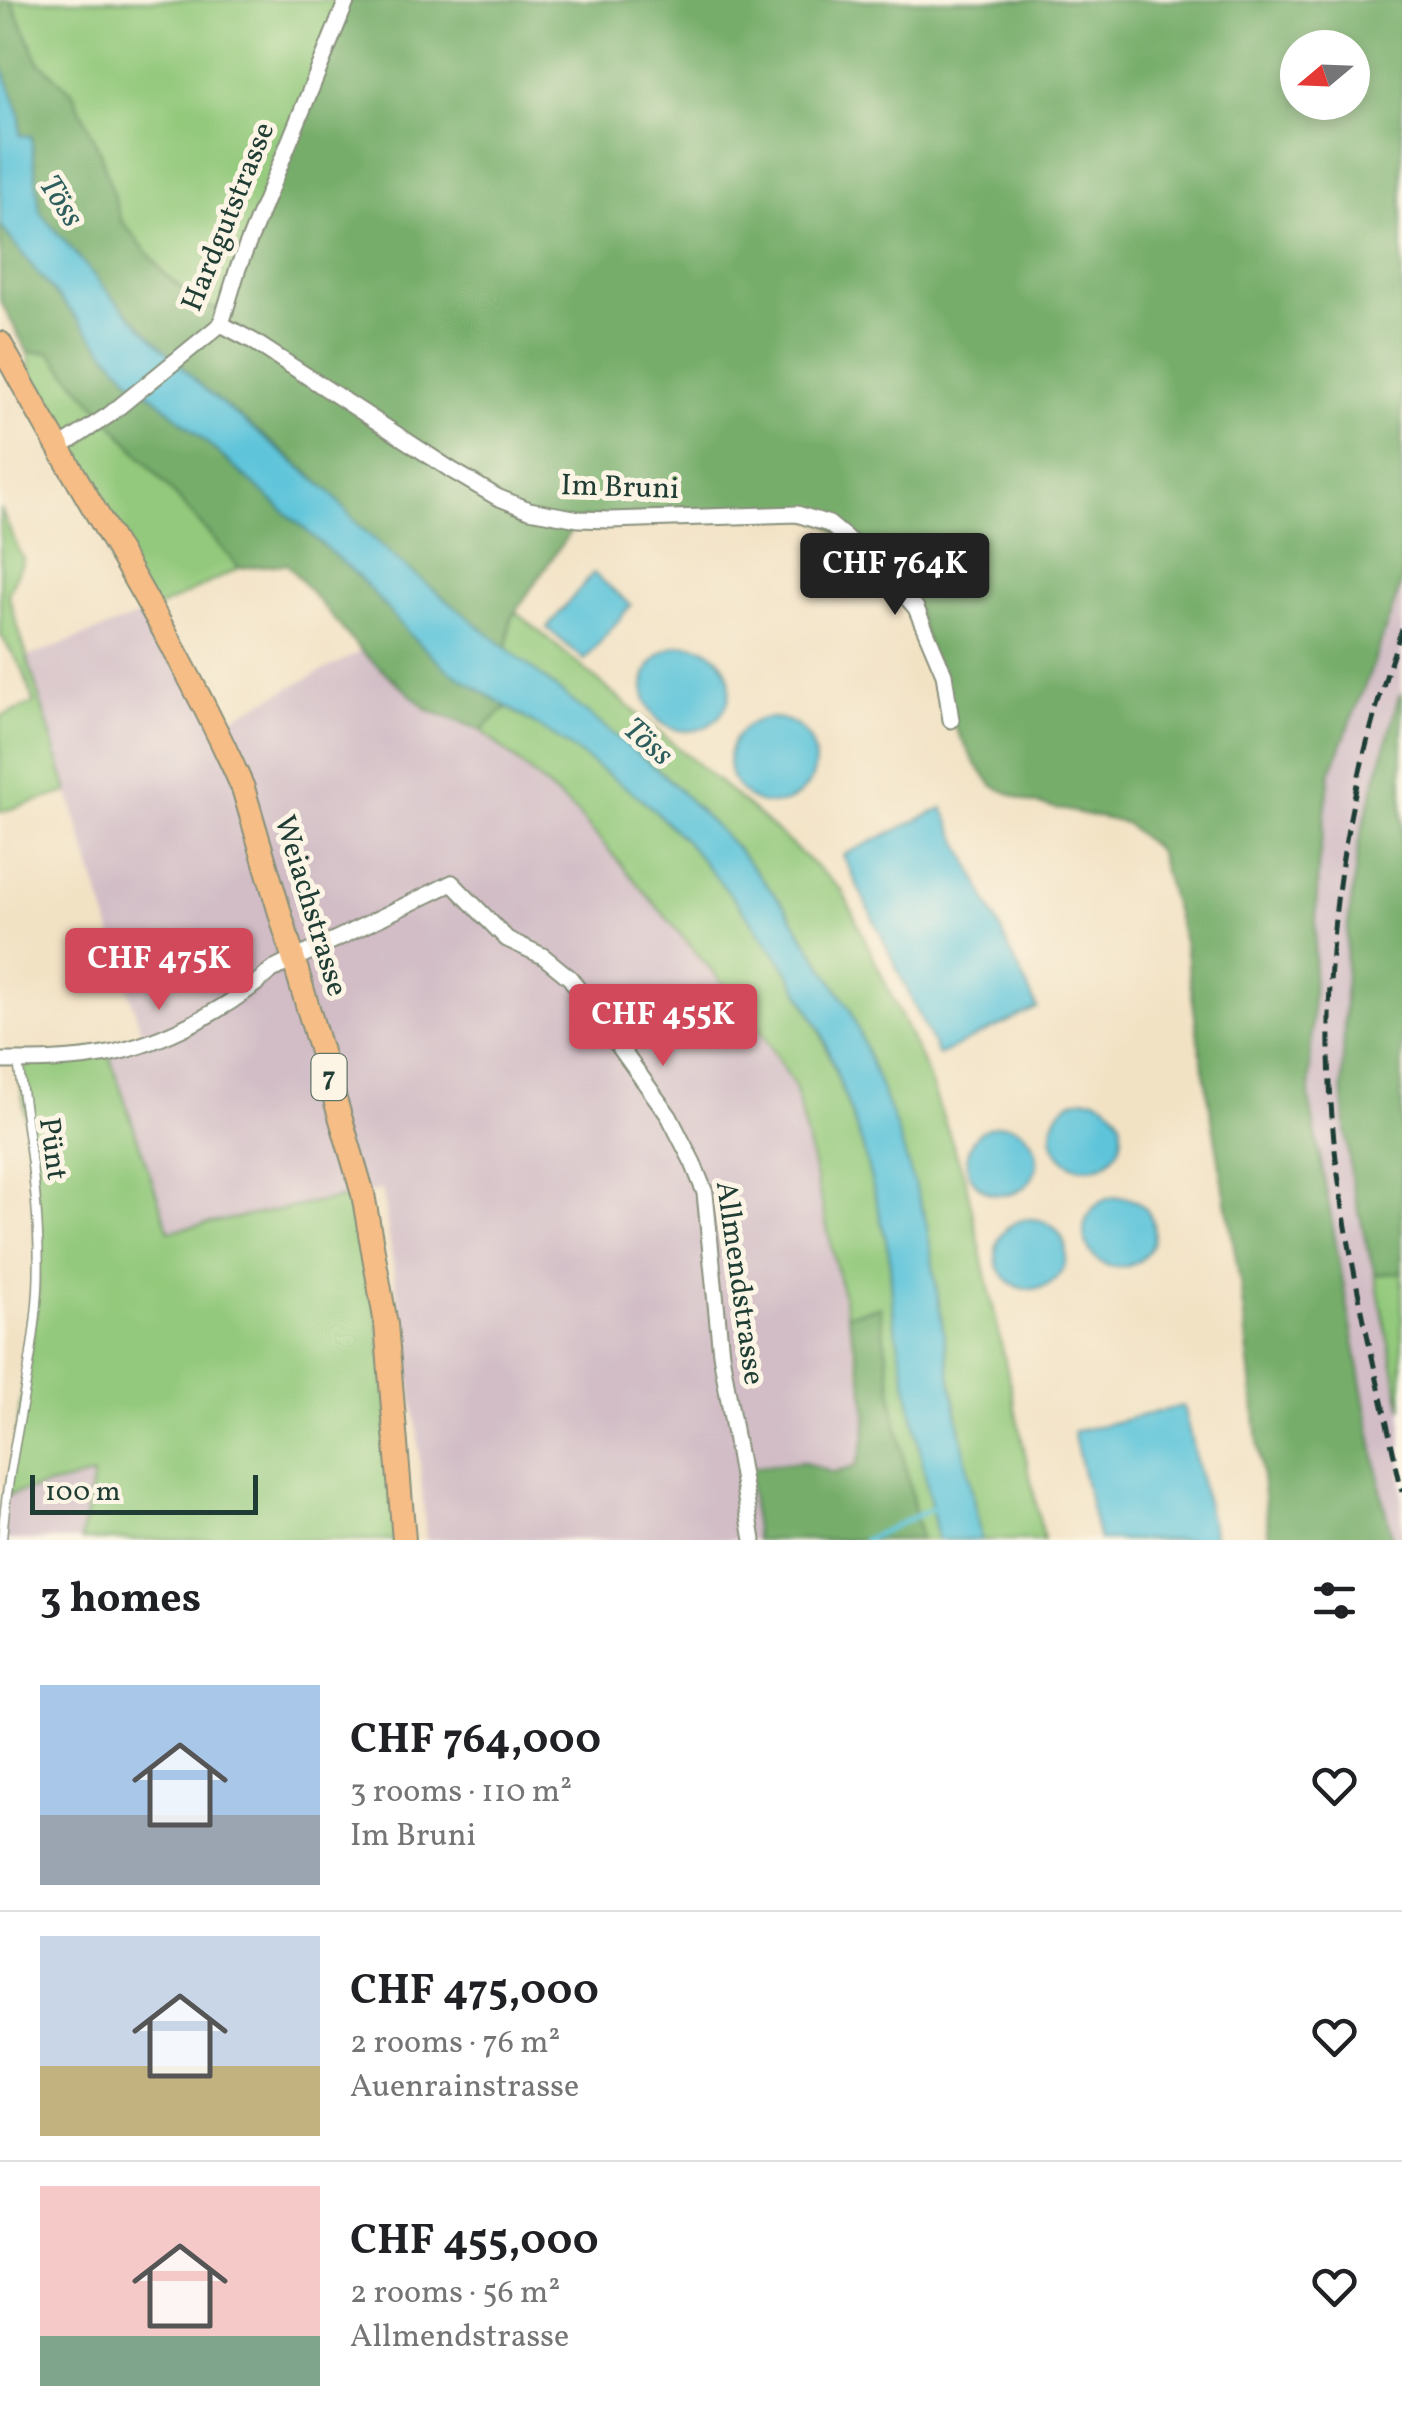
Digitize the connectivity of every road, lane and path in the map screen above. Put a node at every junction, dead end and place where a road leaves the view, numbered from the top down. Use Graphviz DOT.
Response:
graph roads {
  1 [pos="347,0"];
  2 [pos="221,324"];
  3 [pos="0,344"];
  4 [pos="59,448"];
  5 [pos="951,720"];
  6 [pos="294,960"];
  7 [pos="0,1061"];
  8 [pos="18,1061"];
  9 [pos="2,1540"];
  10 [pos="404,1540"];
  11 [pos="753,1540"];
  1 -- 2 [label="street, Hardgutstrasse"];
  2 -- 4 [label="street, Hardgutstrasse"];
  2 -- 5 [label="street, Im Bruni"];
  3 -- 4 [label="main road, Weiachstrasse / 7"];
  4 -- 6 [label="main road, Weiachstrasse / 7"];
  6 -- 8 [label="street"];
  6 -- 10 [label="main road, Weiachstrasse / 7"];
  6 -- 11 [label="street, Allmendstrasse"];
  7 -- 8 [label="street"];
  8 -- 9 [label="lane, Pünt"];
}
